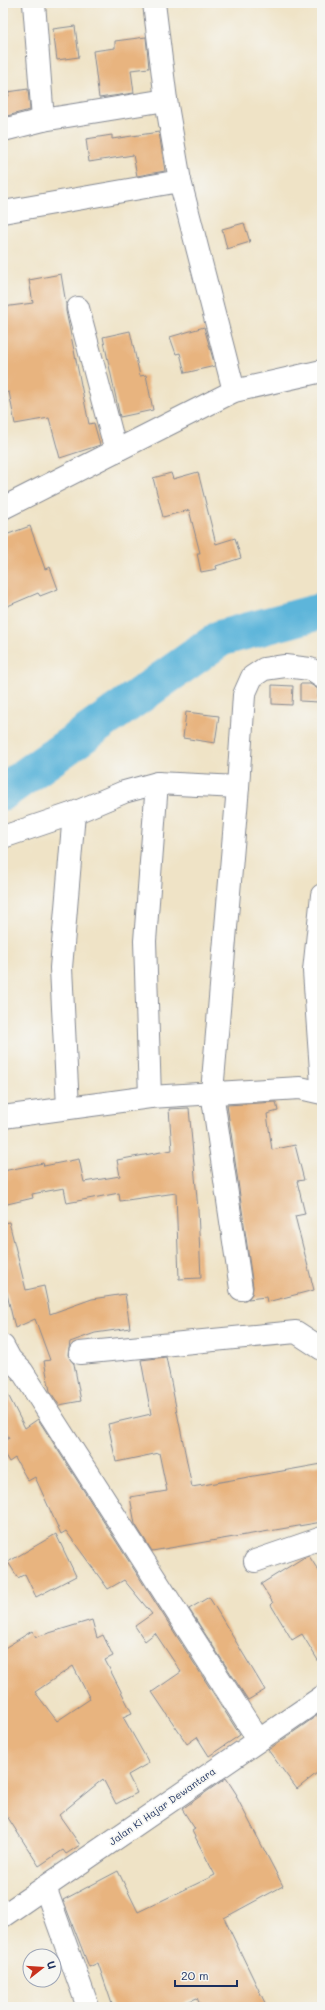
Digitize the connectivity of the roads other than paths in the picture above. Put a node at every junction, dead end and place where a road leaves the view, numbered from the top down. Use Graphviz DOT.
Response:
graph roads {
  1 [pos="34,3"];
  2 [pos="154,3"];
  3 [pos="166,100"];
  4 [pos="43,120"];
  5 [pos="3,130"];
  6 [pos="180,182"];
  7 [pos="3,212"];
  8 [pos="78,308"];
  9 [pos="322,371"];
  10 [pos="234,391"];
  11 [pos="116,451"];
  12 [pos="3,508"];
  13 [pos="322,677"];
  14 [pos="157,783"];
  15 [pos="238,787"];
  16 [pos="74,813"];
  17 [pos="3,837"];
  18 [pos="322,895"];
  19 [pos="322,1085"];
  20 [pos="212,1092"];
  21 [pos="322,1093"];
  22 [pos="150,1096"];
  23 [pos="68,1107"];
  24 [pos="3,1117"];
  25 [pos="241,1289"];
  26 [pos="3,1346"];
  27 [pos="322,1349"];
  28 [pos="80,1353"];
  29 [pos="322,1538"];
  30 [pos="255,1561"];
  31 [pos="322,1697"];
  32 [pos="258,1739"];
  33 [pos="45,1887"];
  34 [pos="3,1916"];
  35 [pos="88,2007"];
  1 -- 4 [label="street"];
  2 -- 3 [label="street"];
  3 -- 4 [label="street"];
  3 -- 6 [label="street"];
  4 -- 5 [label="street"];
  6 -- 7 [label="street"];
  6 -- 10 [label="street"];
  8 -- 11 [label="street"];
  9 -- 10 [label="street"];
  10 -- 11 [label="street"];
  11 -- 12 [label="street"];
  13 -- 15 [label="street"];
  14 -- 15 [label="street"];
  14 -- 16 [label="street"];
  14 -- 22 [label="street"];
  15 -- 20 [label="street"];
  16 -- 17 [label="street"];
  16 -- 23 [label="street"];
  18 -- 19 [label="street"];
  20 -- 21 [label="street"];
  20 -- 22 [label="street"];
  20 -- 25 [label="street"];
  22 -- 23 [label="street"];
  23 -- 24 [label="street"];
  26 -- 32 [label="street"];
  27 -- 28 [label="street"];
  29 -- 30 [label="street"];
  31 -- 32 [label="street, Jalan Ki Hajar Dewantara"];
  32 -- 33 [label="street, Jalan Ki Hajar Dewantara"];
  33 -- 34 [label="street, Jalan Ki Hajar Dewantara"];
  33 -- 35 [label="street"];
}
